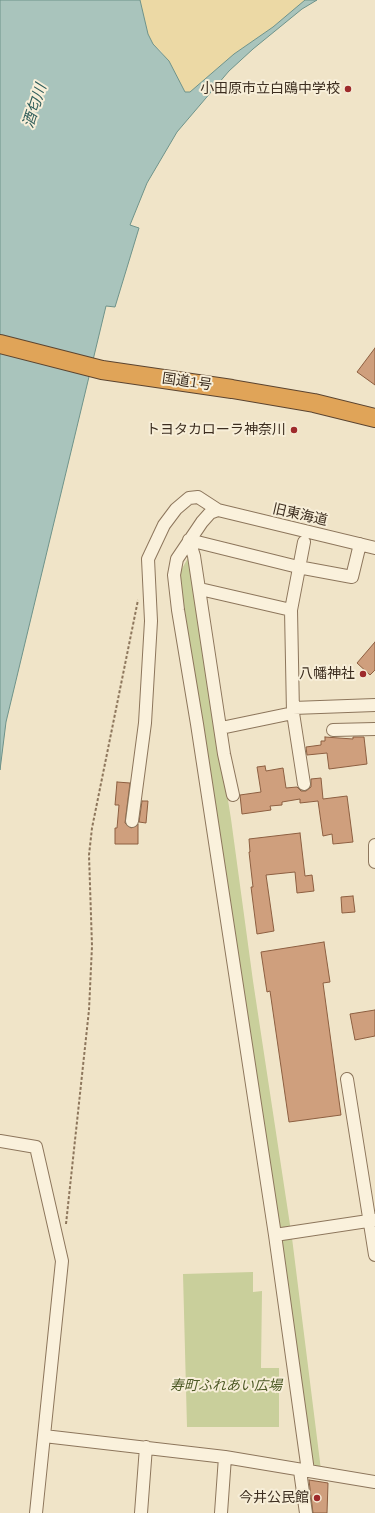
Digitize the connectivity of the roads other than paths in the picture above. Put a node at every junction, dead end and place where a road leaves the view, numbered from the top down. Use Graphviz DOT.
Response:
graph roads {
  1 [pos="0,344"];
  2 [pos="375,418"];
  3 [pos="218,510"];
  4 [pos="189,540"];
  5 [pos="304,542"];
  6 [pos="360,544"];
  7 [pos="375,548"];
  8 [pos="298,567"];
  9 [pos="200,589"];
  10 [pos="292,610"];
  11 [pos="375,705"];
  12 [pos="293,710"];
  13 [pos="221,728"];
  14 [pos="375,729"];
  15 [pos="333,730"];
  16 [pos="304,784"];
  17 [pos="233,795"];
  18 [pos="132,821"];
  19 [pos="375,845"];
  20 [pos="375,862"];
  21 [pos="347,1079"];
  22 [pos="0,1141"];
  23 [pos="372,1221"];
  24 [pos="275,1235"];
  25 [pos="375,1255"];
  26 [pos="44,1436"];
  27 [pos="146,1447"];
  28 [pos="225,1457"];
  29 [pos="304,1471"];
  30 [pos="375,1482"];
  31 [pos="36,1513"];
  32 [pos="141,1513"];
  33 [pos="221,1513"];
  34 [pos="306,1513"];
  1 -- 2 [label="highway, 国道1号"];
  3 -- 4 [label="street"];
  3 -- 6 [label="street, 旧東海道"];
  3 -- 18 [label="street, 旧東海道"];
  4 -- 8 [label="street"];
  4 -- 9 [label="street"];
  4 -- 24 [label="street"];
  5 -- 8 [label="street"];
  6 -- 7 [label="street, 旧東海道"];
  6 -- 8 [label="street"];
  8 -- 10 [label="street"];
  9 -- 10 [label="street"];
  9 -- 13 [label="street"];
  10 -- 12 [label="street"];
  11 -- 12 [label="street"];
  12 -- 13 [label="street"];
  12 -- 16 [label="street"];
  13 -- 17 [label="street"];
  14 -- 15 [label="street"];
  19 -- 20 [label="street"];
  21 -- 23 [label="street"];
  22 -- 26 [label="street"];
  23 -- 24 [label="street"];
  23 -- 25 [label="street"];
  24 -- 29 [label="street"];
  26 -- 27 [label="street"];
  26 -- 31 [label="street"];
  27 -- 28 [label="street"];
  27 -- 32 [label="street"];
  28 -- 29 [label="street"];
  28 -- 33 [label="street"];
  29 -- 30 [label="street"];
  29 -- 34 [label="street"];
}
